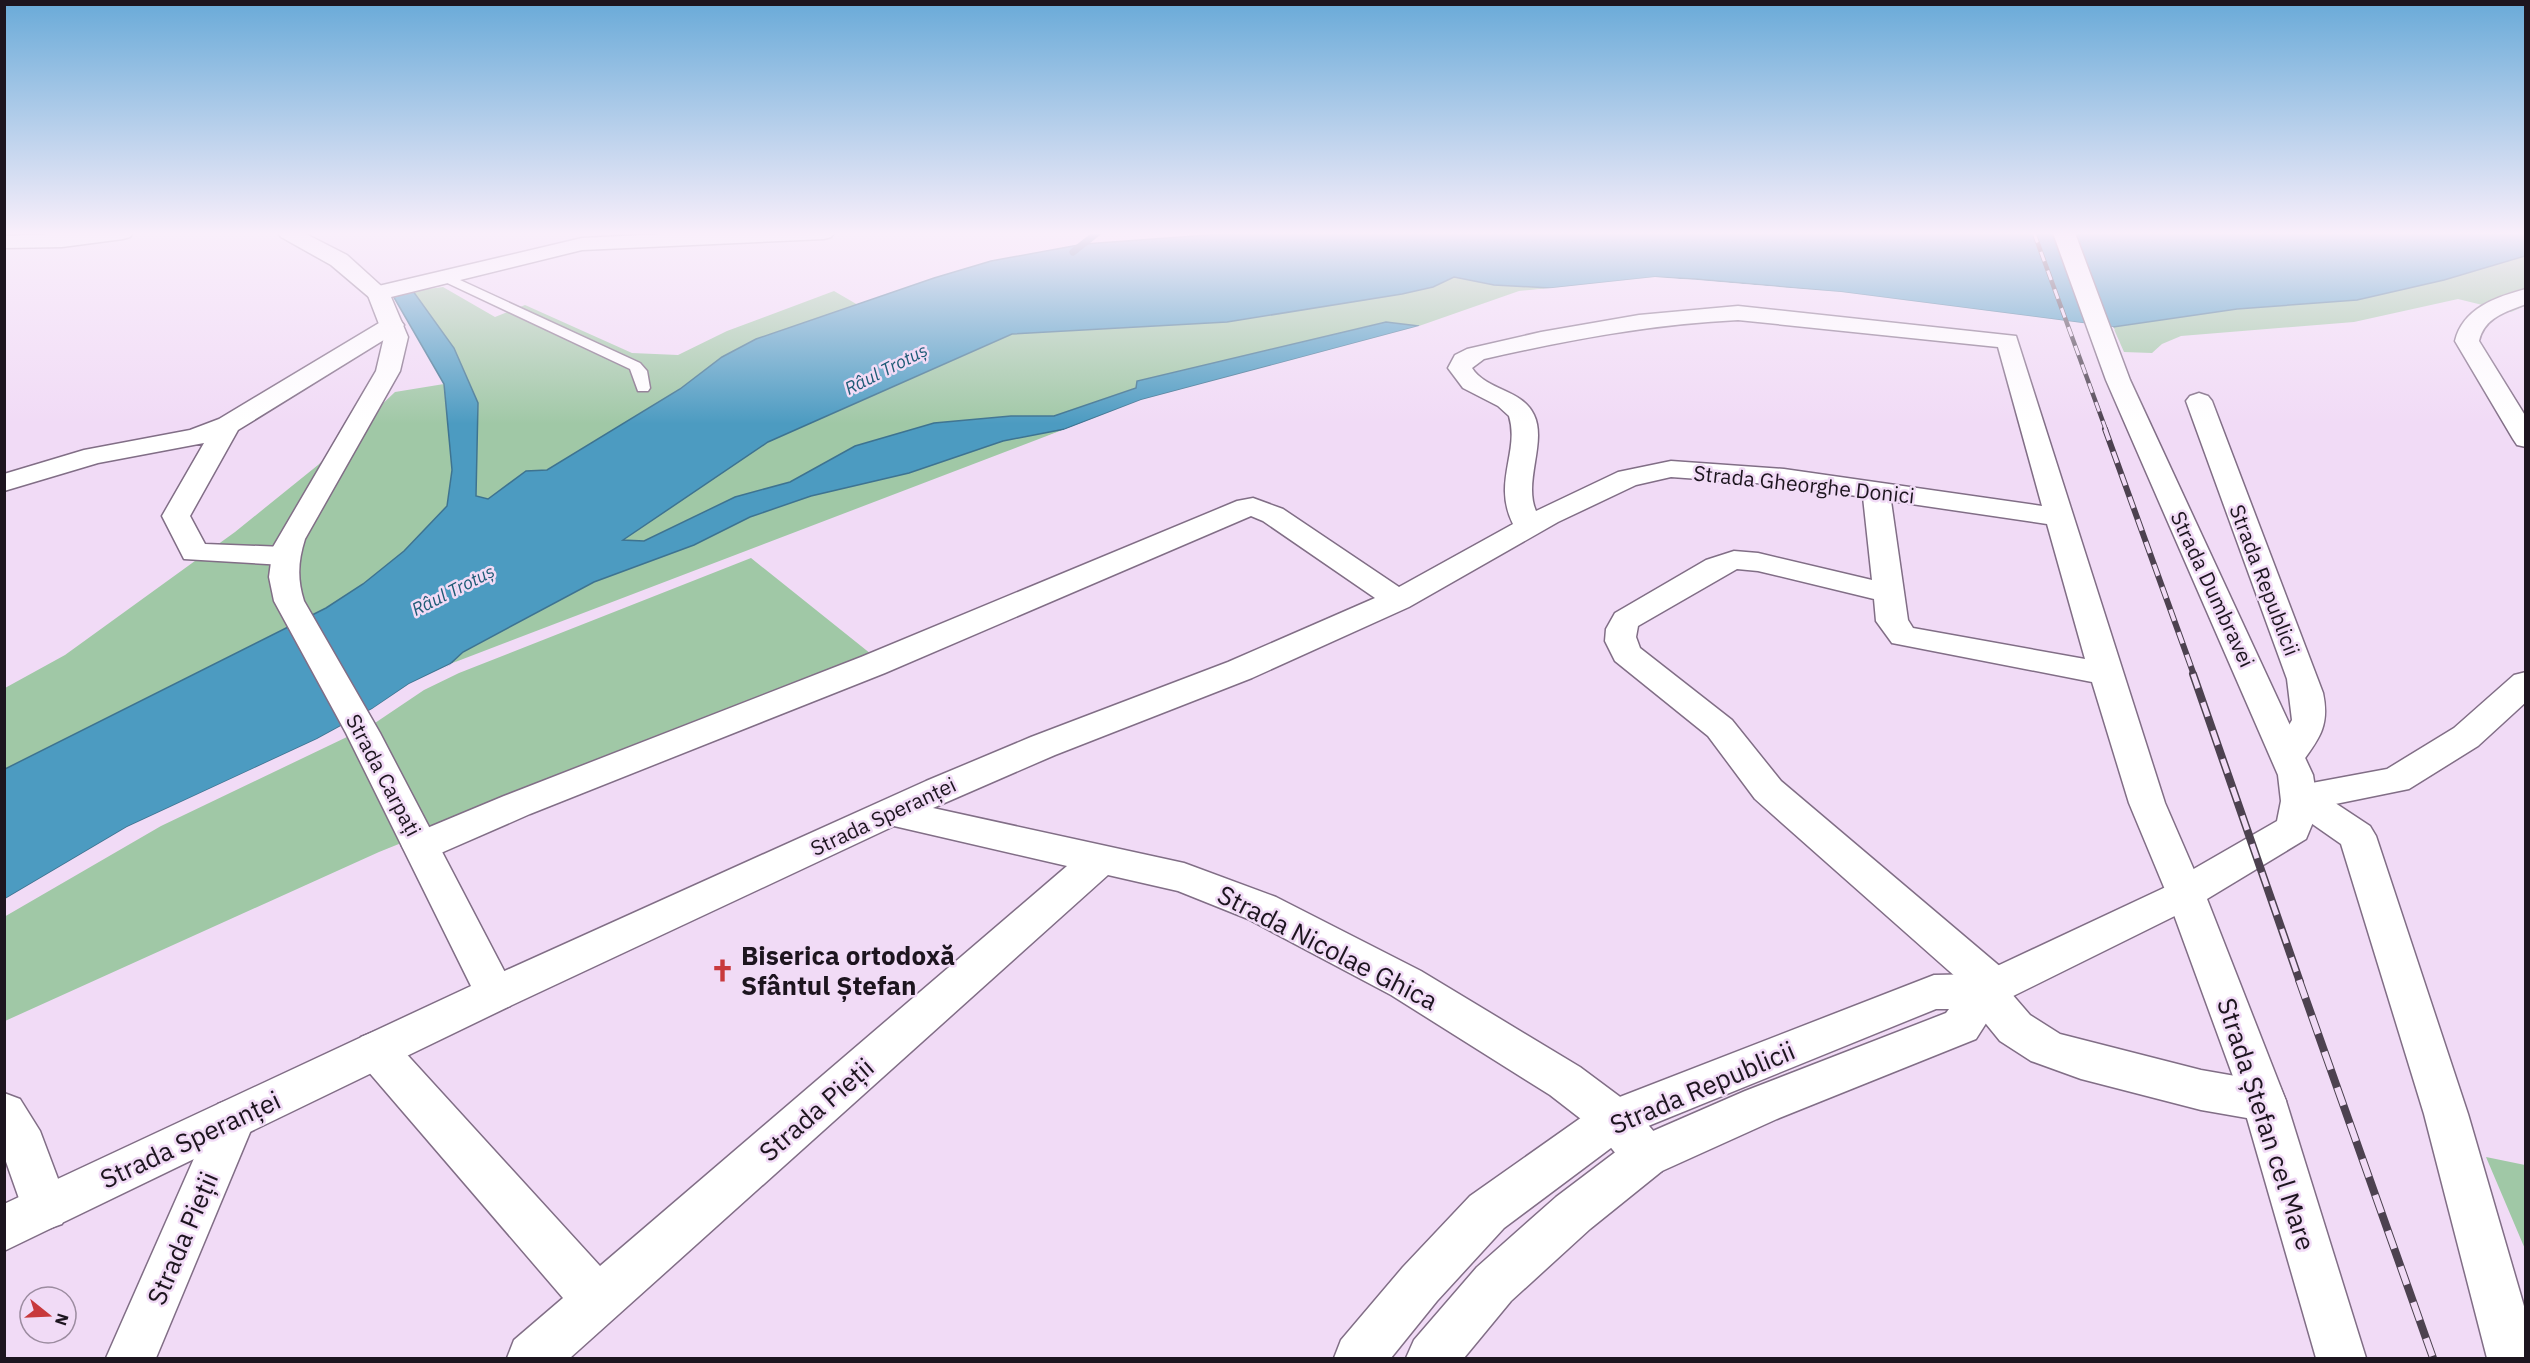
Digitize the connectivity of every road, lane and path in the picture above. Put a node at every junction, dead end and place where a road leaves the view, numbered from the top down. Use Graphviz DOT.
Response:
graph roads {
  1 [pos="380,297"];
  2 [pos="487,297"];
  3 [pos="2086,297"];
  4 [pos="2525,297"];
  5 [pos="392,325"];
  6 [pos="643,388"];
  7 [pos="2199,402"];
  8 [pos="228,425"];
  9 [pos="2526,439"];
  10 [pos="4,483"];
  11 [pos="1876,490"];
  12 [pos="2060,517"];
  13 [pos="1529,526"];
  14 [pos="284,556"];
  15 [pos="1888,593"];
  16 [pos="1398,600"];
  17 [pos="2106,674"];
  18 [pos="2526,683"];
  19 [pos="2288,756"];
  20 [pos="2301,798"];
  21 [pos="894,813"];
  22 [pos="421,846"];
  23 [pos="1100,860"];
  24 [pos="2185,893"];
  25 [pos="1989,989"];
  26 [pos="495,994"];
  27 [pos="376,1050"];
  28 [pos="2264,1101"];
  29 [pos="4,1113"];
  30 [pos="234,1119"];
  31 [pos="1615,1119"];
  32 [pos="1646,1156"];
  33 [pos="45,1208"];
  34 [pos="4,1228"];
  35 [pos="598,1300"];
  36 [pos="131,1359"];
  37 [pos="532,1359"];
  38 [pos="1359,1359"];
  39 [pos="1432,1359"];
  40 [pos="2341,1359"];
  41 [pos="2513,1359"];
  1 -- 5 [label="street, Strada Carpați"];
  2 -- 6 [label="lane"];
  3 -- 19 [label="street, Strada Dumbravei"];
  4 -- 9 [label="street"];
  5 -- 8 [label="street"];
  5 -- 14 [label="street, Strada Carpați"];
  7 -- 19 [label="street, Strada Republicii"];
  8 -- 10 [label="street"];
  8 -- 14 [label="street"];
  11 -- 12 [label="street, Strada Gheorghe Donici"];
  11 -- 13 [label="street, Strada Gheorghe Donici"];
  11 -- 15 [label="street"];
  12 -- 13 [label="street"];
  12 -- 17 [label="street"];
  13 -- 16 [label="street, Strada Gheorghe Donici"];
  14 -- 22 [label="street, Strada Carpați"];
  15 -- 17 [label="street"];
  15 -- 25 [label="street"];
  16 -- 21 [label="street, Strada Speranței"];
  16 -- 22 [label="street"];
  17 -- 24 [label="street"];
  18 -- 20 [label="street"];
  19 -- 20 [label="street, Strada Dumbravei"];
  20 -- 24 [label="street"];
  20 -- 41 [label="street"];
  21 -- 23 [label="street, Strada Nicolae Ghica"];
  21 -- 26 [label="street, Strada Speranței"];
  22 -- 26 [label="street, Strada Carpați"];
  23 -- 31 [label="street, Strada Nicolae Ghica"];
  23 -- 35 [label="street, Strada Pieții"];
  24 -- 25 [label="street, Strada Republicii"];
  24 -- 28 [label="street, Strada Ștefan cel Mare"];
  25 -- 28 [label="street"];
  25 -- 31 [label="street, Strada Republicii"];
  25 -- 32 [label="street, Strada Republicii"];
  26 -- 27 [label="street, Strada Speranței"];
  27 -- 30 [label="street, Strada Speranței"];
  27 -- 35 [label="street"];
  28 -- 40 [label="street, Strada Ștefan cel Mare"];
  29 -- 33 [label="street"];
  30 -- 33 [label="street, Strada Speranței"];
  30 -- 36 [label="street, Strada Pieții"];
  31 -- 32 [label="street, Strada Nicolae Ghica"];
  31 -- 38 [label="street, Strada Republicii"];
  32 -- 39 [label="street, Strada Republicii"];
  33 -- 34 [label="street, Strada Speranței"];
  35 -- 37 [label="street, Strada Pieții"];
}
